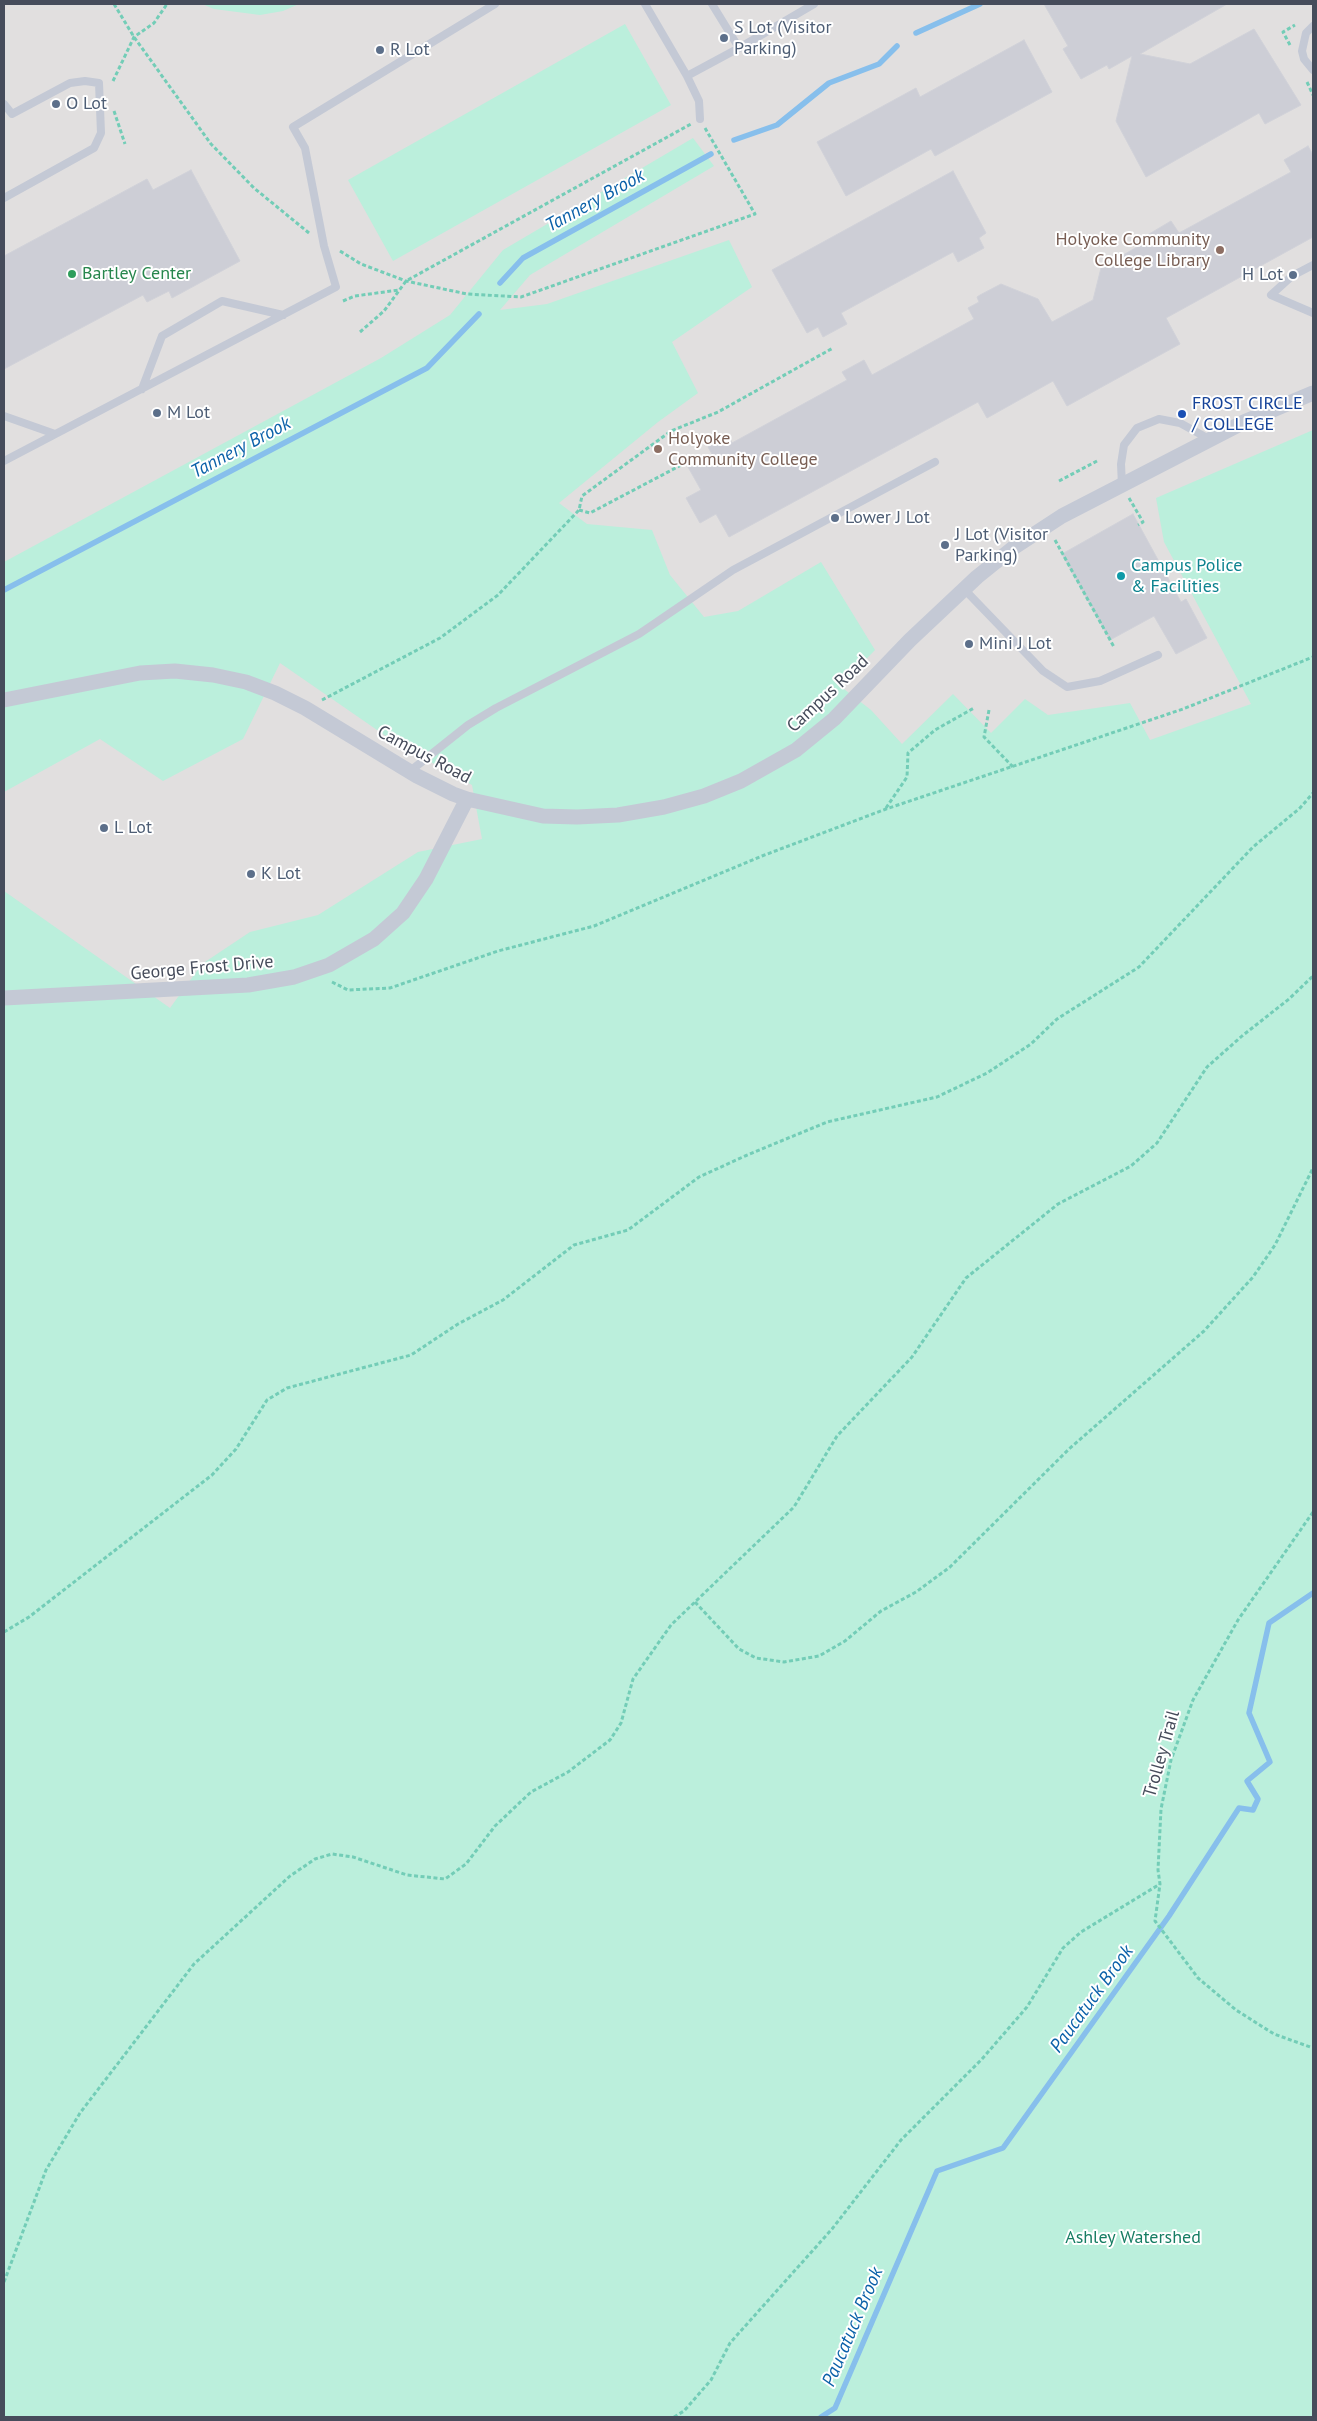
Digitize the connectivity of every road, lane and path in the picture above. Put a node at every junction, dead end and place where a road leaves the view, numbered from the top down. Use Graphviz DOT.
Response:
graph roads {
  1 [pos="114,4"];
  2 [pos="167,4"];
  3 [pos="495,4"];
  4 [pos="645,4"];
  5 [pos="712,4"];
  6 [pos="814,4"];
  7 [pos="1313,26"];
  8 [pos="134,37"];
  9 [pos="739,48"];
  10 [pos="1313,70"];
  11 [pos="688,76"];
  12 [pos="111,87"];
  13 [pos="4,104"];
  14 [pos="112,104"];
  15 [pos="700,119"];
  16 [pos="708,134"];
  17 [pos="125,144"];
  18 [pos="4,198"];
  19 [pos="312,234"];
  20 [pos="338,250"];
  21 [pos="1313,264"];
  22 [pos="406,281"];
  23 [pos="400,290"];
  24 [pos="343,301"];
  25 [pos="1313,313"];
  26 [pos="283,315"];
  27 [pos="360,332"];
  28 [pos="833,348"];
  29 [pos="142,389"];
  30 [pos="1313,393"];
  31 [pos="4,416"];
  32 [pos="55,434"];
  33 [pos="1209,439"];
  34 [pos="4,461"];
  35 [pos="1097,461"];
  36 [pos="687,462"];
  37 [pos="935,462"];
  38 [pos="1059,481"];
  39 [pos="1125,492"];
  40 [pos="579,510"];
  41 [pos="1138,525"];
  42 [pos="1053,538"];
  43 [pos="964,589"];
  44 [pos="1114,647"];
  45 [pos="1158,655"];
  46 [pos="1313,658"];
  47 [pos="4,700"];
  48 [pos="320,701"];
  49 [pos="974,708"];
  50 [pos="989,710"];
  51 [pos="1013,767"];
  52 [pos="410,772"];
  53 [pos="1313,793"];
  54 [pos="467,799"];
  55 [pos="886,809"];
  56 [pos="312,972"];
  57 [pos="1313,976"];
  58 [pos="4,998"];
  59 [pos="1313,1168"];
  60 [pos="1313,1512"];
  61 [pos="696,1602"];
  62 [pos="4,1632"];
  63 [pos="1160,1884"];
  64 [pos="1313,2048"];
  65 [pos="4,2282"];
  66 [pos="674,2417"];
  1 -- 8 [label="path"];
  2 -- 8 [label="path"];
  3 -- 26 [label="lane"];
  4 -- 11 [label="lane"];
  5 -- 9 [label="lane"];
  6 -- 9 [label="lane"];
  7 -- 10 [label="lane"];
  8 -- 12 [label="path"];
  8 -- 19 [label="path"];
  9 -- 11 [label="lane"];
  11 -- 15 [label="lane"];
  13 -- 18 [label="lane"];
  14 -- 17 [label="path"];
  15 -- 22 [label="path"];
  16 -- 22 [label="path"];
  20 -- 22 [label="path"];
  21 -- 25 [label="lane"];
  22 -- 23 [label="path"];
  23 -- 24 [label="path"];
  23 -- 27 [label="path"];
  26 -- 29 [label="lane"];
  26 -- 29 [label="lane"];
  28 -- 40 [label="path"];
  29 -- 32 [label="lane"];
  30 -- 33 [label="street, Campus Road"];
  31 -- 32 [label="lane"];
  32 -- 34 [label="lane"];
  33 -- 39 [label="street, Campus Road"];
  33 -- 39 [label="lane"];
  35 -- 38 [label="path"];
  36 -- 40 [label="path"];
  37 -- 52 [label="lane"];
  39 -- 41 [label="path"];
  39 -- 43 [label="street, Campus Road"];
  40 -- 48 [label="path"];
  42 -- 44 [label="path"];
  43 -- 45 [label="lane"];
  43 -- 54 [label="street, Campus Road"];
  46 -- 51 [label="path"];
  47 -- 52 [label="street, Campus Road"];
  49 -- 55 [label="path"];
  50 -- 51 [label="path"];
  51 -- 55 [label="path"];
  52 -- 54 [label="street, Campus Road"];
  53 -- 62 [label="path"];
  54 -- 56 [label="street, George Frost Drive"];
  55 -- 56 [label="path"];
  56 -- 58 [label="street, George Frost Drive"];
  57 -- 61 [label="path"];
  59 -- 61 [label="path"];
  60 -- 63 [label="path, Trolley Trail"];
  61 -- 65 [label="path"];
  63 -- 64 [label="path, Trolley Trail"];
  63 -- 66 [label="path"];
}
